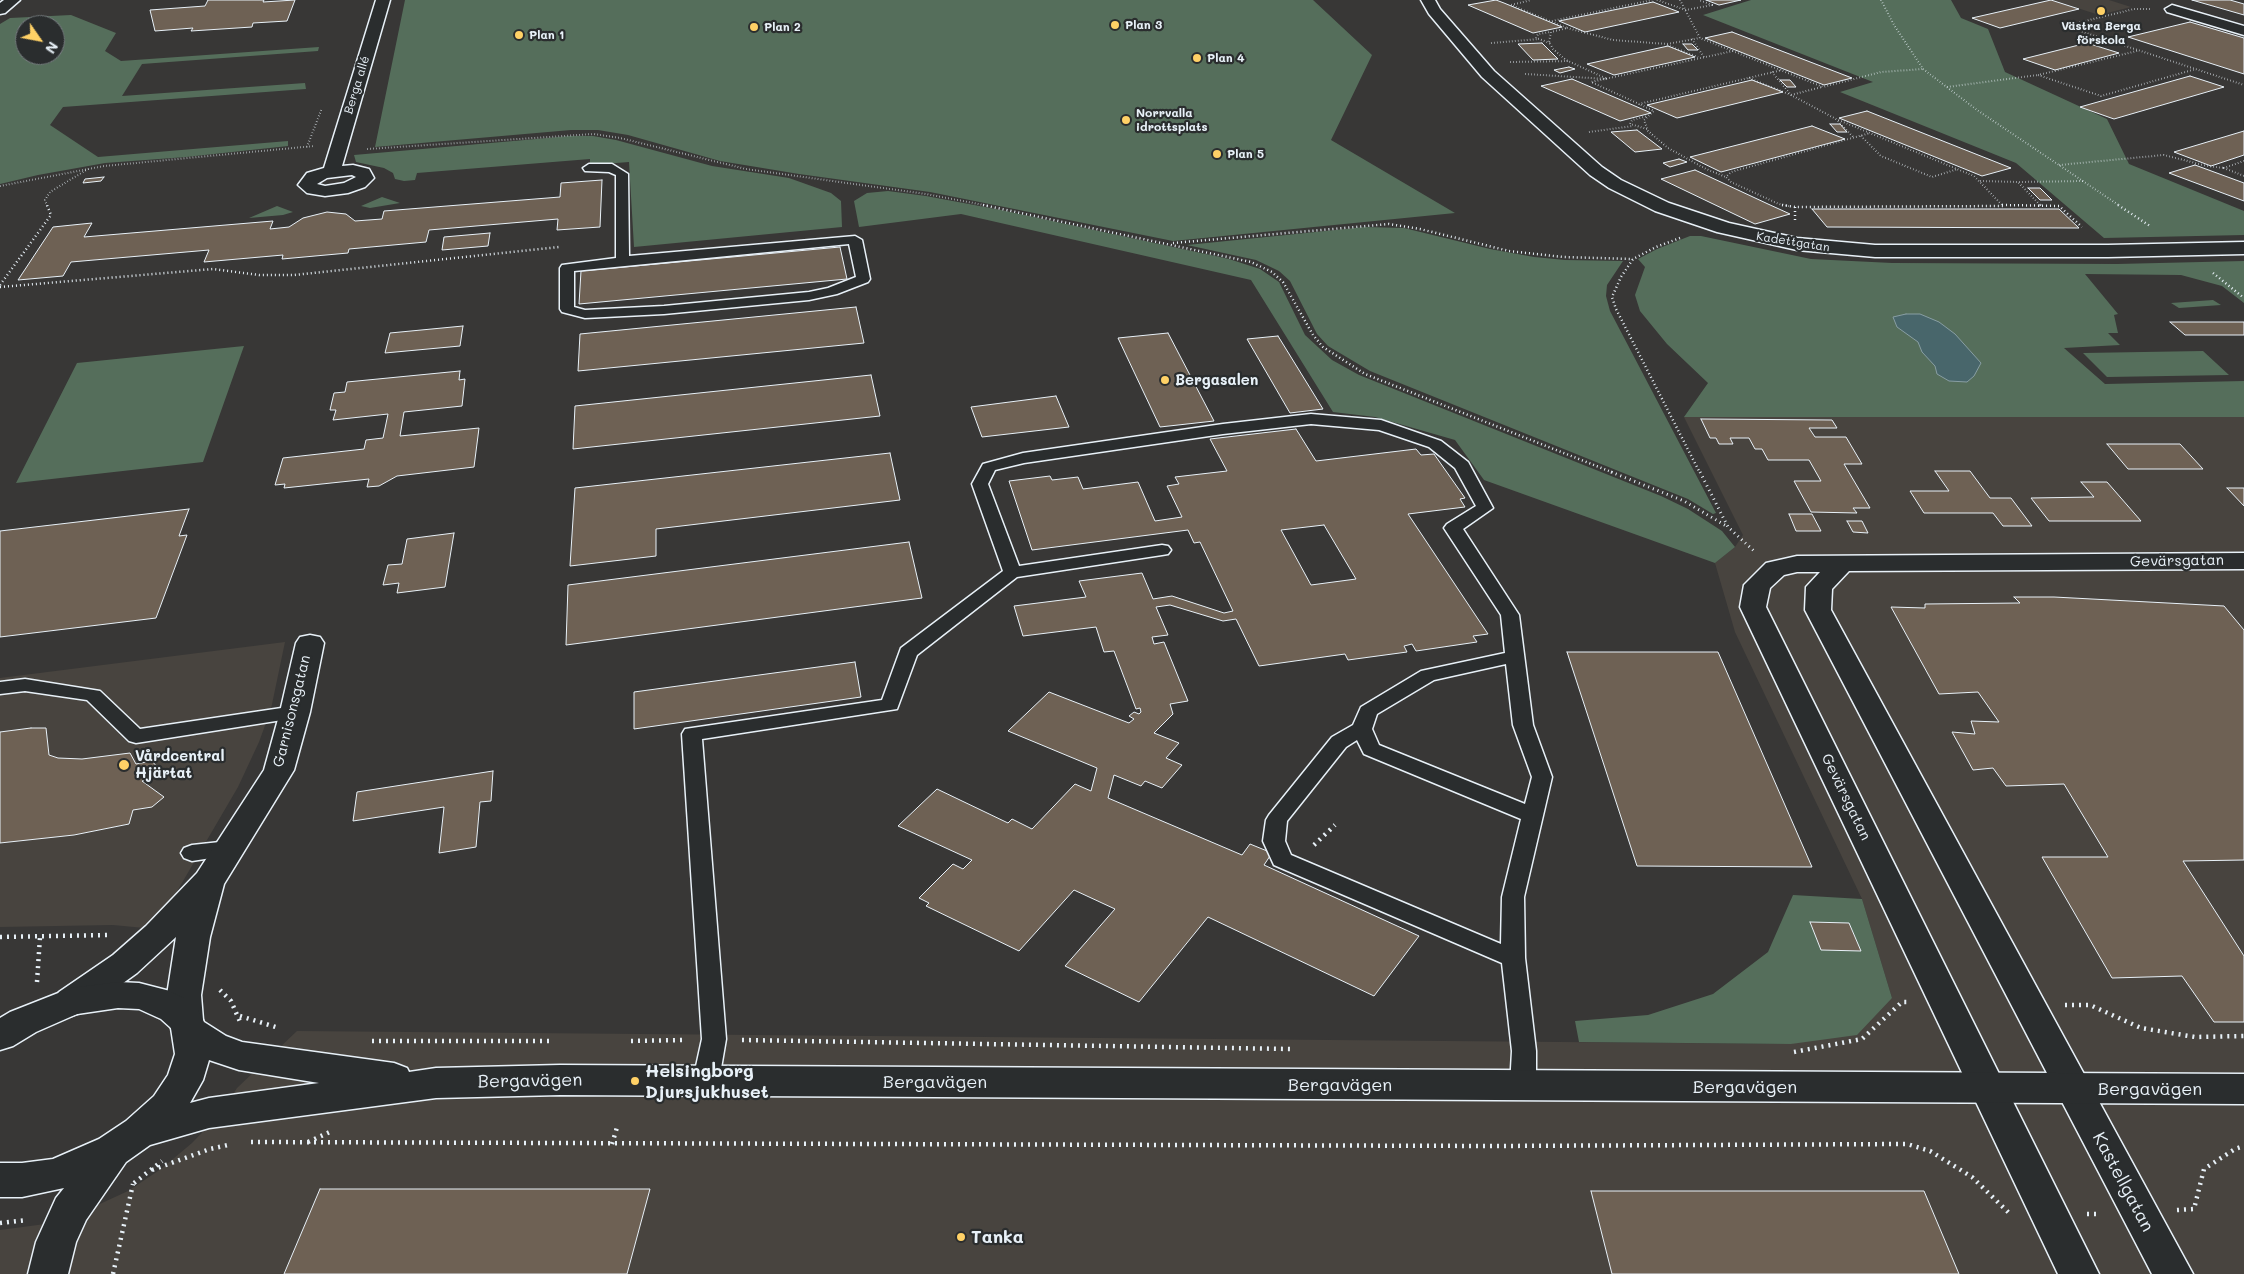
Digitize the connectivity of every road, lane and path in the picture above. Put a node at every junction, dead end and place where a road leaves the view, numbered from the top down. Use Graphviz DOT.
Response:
graph roads {
  1 [pos="6,0"];
  2 [pos="13,0"];
  3 [pos="383,0"];
  4 [pos="1428,0"];
  5 [pos="1515,0"];
  6 [pos="1531,0"];
  7 [pos="1652,0"];
  8 [pos="1657,0"];
  9 [pos="1680,0"];
  10 [pos="1699,0"];
  11 [pos="1881,0"];
  12 [pos="1523,2"];
  13 [pos="0,4"];
  14 [pos="2172,9"];
  15 [pos="0,10"];
  16 [pos="1686,10"];
  17 [pos="1551,21"];
  18 [pos="1566,28"];
  19 [pos="2244,31"];
  20 [pos="1551,32"];
  21 [pos="1700,38"];
  22 [pos="1538,39"];
  23 [pos="1692,39"];
  24 [pos="1550,43"];
  25 [pos="1667,44"];
  26 [pos="1464,45"];
  27 [pos="2139,50"];
  28 [pos="1733,51"];
  29 [pos="1704,57"];
  30 [pos="1700,58"];
  31 [pos="1569,62"];
  32 [pos="1483,68"];
  33 [pos="2197,69"];
  34 [pos="1782,70"];
  35 [pos="1923,70"];
  36 [pos="1772,72"];
  37 [pos="2038,75"];
  38 [pos="1749,78"];
  39 [pos="1607,79"];
  40 [pos="2244,85"];
  41 [pos="1823,86"];
  42 [pos="1947,87"];
  43 [pos="1791,95"];
  44 [pos="1639,104"];
  45 [pos="1650,115"];
  46 [pos="1836,119"];
  47 [pos="1632,126"];
  48 [pos="1647,129"];
  49 [pos="1870,133"];
  50 [pos="1556,136"];
  51 [pos="1861,136"];
  52 [pos="1854,138"];
  53 [pos="307,147"];
  54 [pos="365,149"];
  55 [pos="2244,161"];
  56 [pos="2059,165"];
  57 [pos="89,168"];
  58 [pos="589,168"];
  59 [pos="2224,168"];
  60 [pos="1958,169"];
  61 [pos="332,171"];
  62 [pos="2244,176"];
  63 [pos="1726,177"];
  64 [pos="1979,181"];
  65 [pos="2084,181"];
  66 [pos="2018,182"];
  67 [pos="0,186"];
  68 [pos="2003,206"];
  69 [pos="2041,206"];
  70 [pos="1686,236"];
  71 [pos="1170,244"];
  72 [pos="562,246"];
  73 [pos="2244,248"];
  74 [pos="2184,250"];
  75 [pos="2108,251"];
  76 [pos="1633,259"];
  77 [pos="623,261"];
  78 [pos="0,286"];
  79 [pos="2244,298"];
  80 [pos="1728,527"];
  81 [pos="1162,550"];
  82 [pos="2244,561"];
  83 [pos="1841,565"];
  84 [pos="1775,569"];
  85 [pos="1012,572"];
  86 [pos="310,643"];
  87 [pos="1514,657"];
  88 [pos="0,688"];
  89 [pos="295,712"];
  90 [pos="1362,729"];
  91 [pos="1533,816"];
  92 [pos="1335,825"];
  93 [pos="1313,846"];
  94 [pos="200,866"];
  95 [pos="119,935"];
  96 [pos="0,937"];
  97 [pos="40,937"];
  98 [pos="1513,958"];
  99 [pos="52,998"];
  100 [pos="1947,1004"];
  101 [pos="2028,1005"];
  102 [pos="0,1023"];
  103 [pos="188,1025"];
  104 [pos="0,1036"];
  105 [pos="2244,1036"];
  106 [pos="714,1039"];
  107 [pos="370,1041"];
  108 [pos="549,1041"];
  109 [pos="630,1041"];
  110 [pos="1296,1049"];
  111 [pos="1785,1052"];
  112 [pos="706,1080"];
  113 [pos="436,1083"];
  114 [pos="1523,1086"];
  115 [pos="1989,1089"];
  116 [pos="2244,1089"];
  117 [pos="2074,1090"];
  118 [pos="618,1124"];
  119 [pos="126,1141"];
  120 [pos="244,1142"];
  121 [pos="232,1144"];
  122 [pos="612,1144"];
  123 [pos="2244,1146"];
  124 [pos="0,1180"];
  125 [pos="2050,1214"];
  126 [pos="2140,1214"];
  127 [pos="48,1274"];
  128 [pos="113,1274"];
  129 [pos="2079,1274"];
  130 [pos="2173,1274"];
  1 -- 13 [label="main road"];
  2 -- 15 [label="main road"];
  3 -- 61 [label="main road, Berga allé"];
  4 -- 26 [label="main road, Kadettgatan"];
  5 -- 12 [label="path"];
  6 -- 12 [label="path"];
  7 -- 17 [label="path"];
  8 -- 16 [label="path"];
  9 -- 16 [label="path"];
  10 -- 16 [label="path"];
  11 -- 35 [label="path"];
  12 -- 17 [label="path"];
  14 -- 19 [label="main road"];
  14 -- 27 [label="path"];
  16 -- 21 [label="path"];
  17 -- 18 [label="path"];
  18 -- 20 [label="path"];
  18 -- 25 [label="path"];
  20 -- 22 [label="path"];
  20 -- 24 [label="path"];
  21 -- 23 [label="path"];
  21 -- 28 [label="path"];
  22 -- 24 [label="path"];
  22 -- 26 [label="path"];
  23 -- 25 [label="path"];
  23 -- 29 [label="path"];
  24 -- 31 [label="path"];
  25 -- 30 [label="path"];
  26 -- 32 [label="main road, Kadettgatan"];
  27 -- 33 [label="path"];
  27 -- 37 [label="path"];
  28 -- 29 [label="path"];
  28 -- 34 [label="path"];
  29 -- 30 [label="path"];
  30 -- 39 [label="path"];
  31 -- 32 [label="path"];
  31 -- 39 [label="path"];
  32 -- 39 [label="path"];
  32 -- 50 [label="main road, Kadettgatan"];
  33 -- 37 [label="path"];
  33 -- 40 [label="path"];
  34 -- 36 [label="path"];
  34 -- 41 [label="path"];
  35 -- 41 [label="path"];
  35 -- 42 [label="path"];
  36 -- 38 [label="path"];
  36 -- 43 [label="path"];
  37 -- 42 [label="path"];
  38 -- 43 [label="path"];
  38 -- 44 [label="path"];
  39 -- 44 [label="path"];
  41 -- 43 [label="path"];
  42 -- 56 [label="path"];
  43 -- 46 [label="path"];
  44 -- 45 [label="path"];
  45 -- 47 [label="path"];
  45 -- 48 [label="path"];
  46 -- 49 [label="path"];
  46 -- 52 [label="path"];
  47 -- 48 [label="path"];
  47 -- 50 [label="path"];
  48 -- 63 [label="path"];
  49 -- 51 [label="path"];
  49 -- 60 [label="path"];
  50 -- 75 [label="main road, Kadettgatan"];
  51 -- 52 [label="path"];
  51 -- 60 [label="path"];
  52 -- 63 [label="path"];
  53 -- 57 [label="path"];
  54 -- 71 [label="path"];
  55 -- 59 [label="path"];
  56 -- 59 [label="path"];
  56 -- 65 [label="path"];
  57 -- 67 [label="path"];
  57 -- 78 [label="path"];
  58 -- 77 [label="lane"];
  59 -- 62 [label="path"];
  60 -- 64 [label="path"];
  63 -- 68 [label="path"];
  64 -- 66 [label="path"];
  64 -- 68 [label="path"];
  65 -- 66 [label="path"];
  65 -- 74 [label="path"];
  66 -- 69 [label="path"];
  68 -- 69 [label="path"];
  69 -- 75 [label="path"];
  70 -- 76 [label="path"];
  71 -- 76 [label="path"];
  71 -- 80 [label="path"];
  72 -- 78 [label="path"];
  73 -- 74 [label="main road, Kadettgatan"];
  74 -- 75 [label="main road, Kadettgatan"];
  74 -- 79 [label="path"];
  76 -- 80 [label="path"];
  77 -- 77 [label="lane"];
  80 -- 84 [label="path"];
  81 -- 85 [label="lane"];
  82 -- 83 [label="main road, Gevärsgatan"];
  83 -- 84 [label="main road, Gevärsgatan"];
  83 -- 101 [label="main road"];
  84 -- 100 [label="main road, Gevärsgatan"];
  85 -- 87 [label="lane"];
  85 -- 106 [label="lane"];
  86 -- 89 [label="main road, Garnisonsgatan"];
  87 -- 90 [label="lane"];
  87 -- 91 [label="lane"];
  88 -- 89 [label="lane"];
  89 -- 94 [label="main road, Garnisonsgatan"];
  90 -- 91 [label="lane"];
  90 -- 98 [label="lane"];
  91 -- 98 [label="lane"];
  92 -- 93 [label="path"];
  94 -- 99 [label="main road, Garnisonsgatan"];
  94 -- 103 [label="main road, Garnisonsgatan"];
  95 -- 97 [label="path"];
  96 -- 97 [label="path"];
  97 -- 99 [label="path"];
  98 -- 114 [label="lane"];
  99 -- 102 [label="main road"];
  99 -- 103 [label="main road, Bergavägen"];
  99 -- 104 [label="main road"];
  100 -- 111 [label="path"];
  100 -- 115 [label="main road, Gevärsgatan"];
  101 -- 105 [label="path"];
  101 -- 117 [label="main road"];
  103 -- 113 [label="main road, Bergavägen"];
  103 -- 119 [label="main road, Garnisonsgatan"];
  106 -- 109 [label="path"];
  106 -- 110 [label="path"];
  106 -- 112 [label="lane"];
  107 -- 108 [label="path"];
  112 -- 113 [label="main road, Bergavägen"];
  112 -- 114 [label="main road, Bergavägen"];
  113 -- 119 [label="main road, Bergavägen"];
  114 -- 115 [label="main road, Bergavägen"];
  115 -- 117 [label="main road, Bergavägen"];
  115 -- 125 [label="main road"];
  116 -- 117 [label="main road, Bergavägen"];
  117 -- 126 [label="main road, Kastellgatan"];
  118 -- 122 [label="path"];
  119 -- 124 [label="main road"];
  119 -- 127 [label="main road"];
  120 -- 122 [label="path"];
  121 -- 128 [label="path"];
  122 -- 125 [label="path"];
  123 -- 126 [label="path"];
  125 -- 126 [label="path"];
  125 -- 129 [label="main road"];
  126 -- 130 [label="main road, Kastellgatan"];
}
